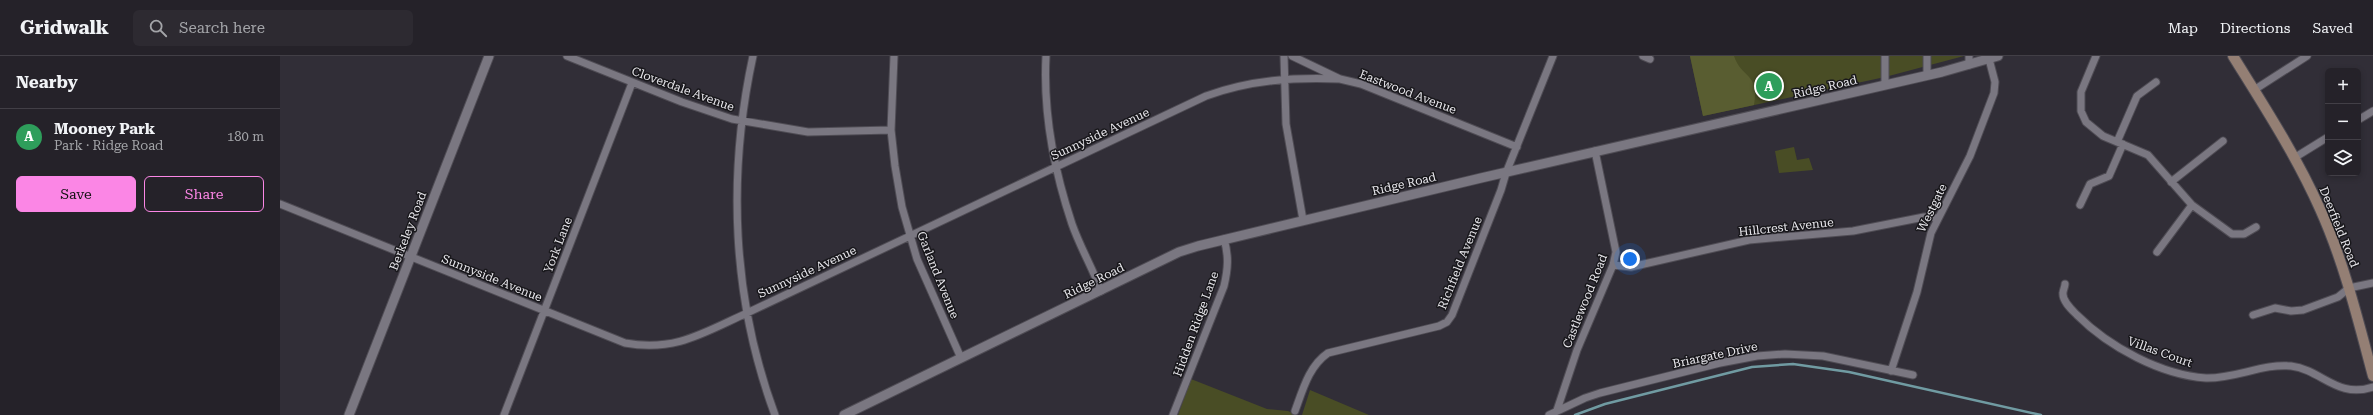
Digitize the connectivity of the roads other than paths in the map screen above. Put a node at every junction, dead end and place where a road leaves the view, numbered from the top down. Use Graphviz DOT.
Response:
graph roads {
  1 [pos="488,56"];
  2 [pos="567,56"];
  3 [pos="753,56"];
  4 [pos="894,56"];
  5 [pos="1046,56"];
  6 [pos="1284,56"];
  7 [pos="1292,56"];
  8 [pos="1553,56"];
  9 [pos="1885,56"];
  10 [pos="1927,56"];
  11 [pos="2096,56"];
  12 [pos="2233,56"];
  13 [pos="2307,56"];
  14 [pos="1993,58"];
  15 [pos="1969,60"];
  16 [pos="1927,76"];
  17 [pos="1283,79"];
  18 [pos="1340,79"];
  19 [pos="2156,82"];
  20 [pos="632,83"];
  21 [pos="1885,85"];
  22 [pos="2254,90"];
  23 [pos="2373,111"];
  24 [pos="2361,118"];
  25 [pos="741,121"];
  26 [pos="891,130"];
  27 [pos="2325,139"];
  28 [pos="2223,141"];
  29 [pos="2120,143"];
  30 [pos="1517,147"];
  31 [pos="1595,151"];
  32 [pos="2294,158"];
  33 [pos="1055,167"];
  34 [pos="1506,173"];
  35 [pos="2171,182"];
  36 [pos="280,204"];
  37 [pos="2080,205"];
  38 [pos="2192,205"];
  39 [pos="1938,218"];
  40 [pos="1303,220"];
  41 [pos="2256,227"];
  42 [pos="909,235"];
  43 [pos="1224,239"];
  44 [pos="2157,252"];
  45 [pos="411,257"];
  46 [pos="1613,265"];
  47 [pos="2373,283"];
  48 [pos="2066,284"];
  49 [pos="2349,288"];
  50 [pos="1101,292"];
  51 [pos="544,311"];
  52 [pos="747,313"];
  53 [pos="2253,315"];
  54 [pos="961,358"];
  55 [pos="1891,371"];
  56 [pos="1913,375"];
  57 [pos="2373,376"];
  58 [pos="2373,387"];
  59 [pos="1557,410"];
  60 [pos="1295,411"];
  61 [pos="349,415"];
  62 [pos="504,415"];
  63 [pos="775,415"];
  64 [pos="844,415"];
  65 [pos="1173,415"];
  66 [pos="1549,415"];
  1 -- 45 [label="street, Berkeley Road"];
  2 -- 20 [label="street, Cloverdale Avenue"];
  3 -- 25 [label="street"];
  4 -- 26 [label="street, Garland Avenue"];
  5 -- 33 [label="street"];
  6 -- 17 [label="street"];
  7 -- 18 [label="street, Eastwood Avenue"];
  8 -- 30 [label="street, Richfield Avenue"];
  9 -- 21 [label="street"];
  10 -- 16 [label="street"];
  11 -- 29 [label="street"];
  12 -- 22 [label="main road, Deerfield Road"];
  13 -- 22 [label="street"];
  14 -- 15 [label="street, Ridge Road"];
  14 -- 39 [label="street, Westgate"];
  15 -- 16 [label="street, Ridge Road"];
  16 -- 21 [label="street, Ridge Road"];
  17 -- 18 [label="street, Sunnyside Avenue"];
  17 -- 33 [label="street, Sunnyside Avenue"];
  17 -- 40 [label="street"];
  18 -- 30 [label="street, Eastwood Avenue"];
  19 -- 29 [label="street"];
  20 -- 25 [label="street, Cloverdale Avenue"];
  20 -- 51 [label="street, York Lane"];
  21 -- 31 [label="street, Ridge Road"];
  22 -- 32 [label="main road, Deerfield Road"];
  23 -- 24 [label="street"];
  25 -- 26 [label="street, Cloverdale Avenue"];
  25 -- 52 [label="street"];
  26 -- 42 [label="street, Garland Avenue"];
  27 -- 32 [label="street"];
  28 -- 35 [label="street"];
  29 -- 35 [label="street"];
  29 -- 37 [label="street"];
  30 -- 34 [label="street, Richfield Avenue"];
  31 -- 34 [label="street, Ridge Road"];
  31 -- 46 [label="street, Castlewood Road"];
  32 -- 49 [label="main road, Deerfield Road"];
  33 -- 42 [label="street, Sunnyside Avenue"];
  33 -- 50 [label="street"];
  34 -- 40 [label="street, Ridge Road"];
  34 -- 60 [label="street, Richfield Avenue"];
  35 -- 38 [label="street"];
  36 -- 45 [label="street, Sunnyside Avenue"];
  38 -- 41 [label="street"];
  38 -- 44 [label="street"];
  39 -- 46 [label="street, Hillcrest Avenue"];
  39 -- 55 [label="street, Westgate"];
  40 -- 43 [label="street, Ridge Road"];
  42 -- 52 [label="street, Sunnyside Avenue"];
  42 -- 54 [label="street, Garland Avenue"];
  43 -- 50 [label="street, Ridge Road"];
  43 -- 65 [label="street, Hidden Ridge Lane"];
  45 -- 51 [label="street, Sunnyside Avenue"];
  45 -- 61 [label="street, Berkeley Road"];
  46 -- 59 [label="street, Castlewood Road"];
  47 -- 49 [label="street"];
  48 -- 58 [label="street, Villas Court"];
  49 -- 53 [label="street"];
  49 -- 57 [label="main road, Deerfield Road"];
  50 -- 54 [label="street, Ridge Road"];
  51 -- 52 [label="street, Sunnyside Avenue"];
  51 -- 62 [label="street, York Lane"];
  52 -- 63 [label="street"];
  54 -- 64 [label="street, Ridge Road"];
  55 -- 56 [label="street"];
  55 -- 59 [label="street, Briargate Drive"];
  59 -- 66 [label="street, Briargate Drive"];
}
